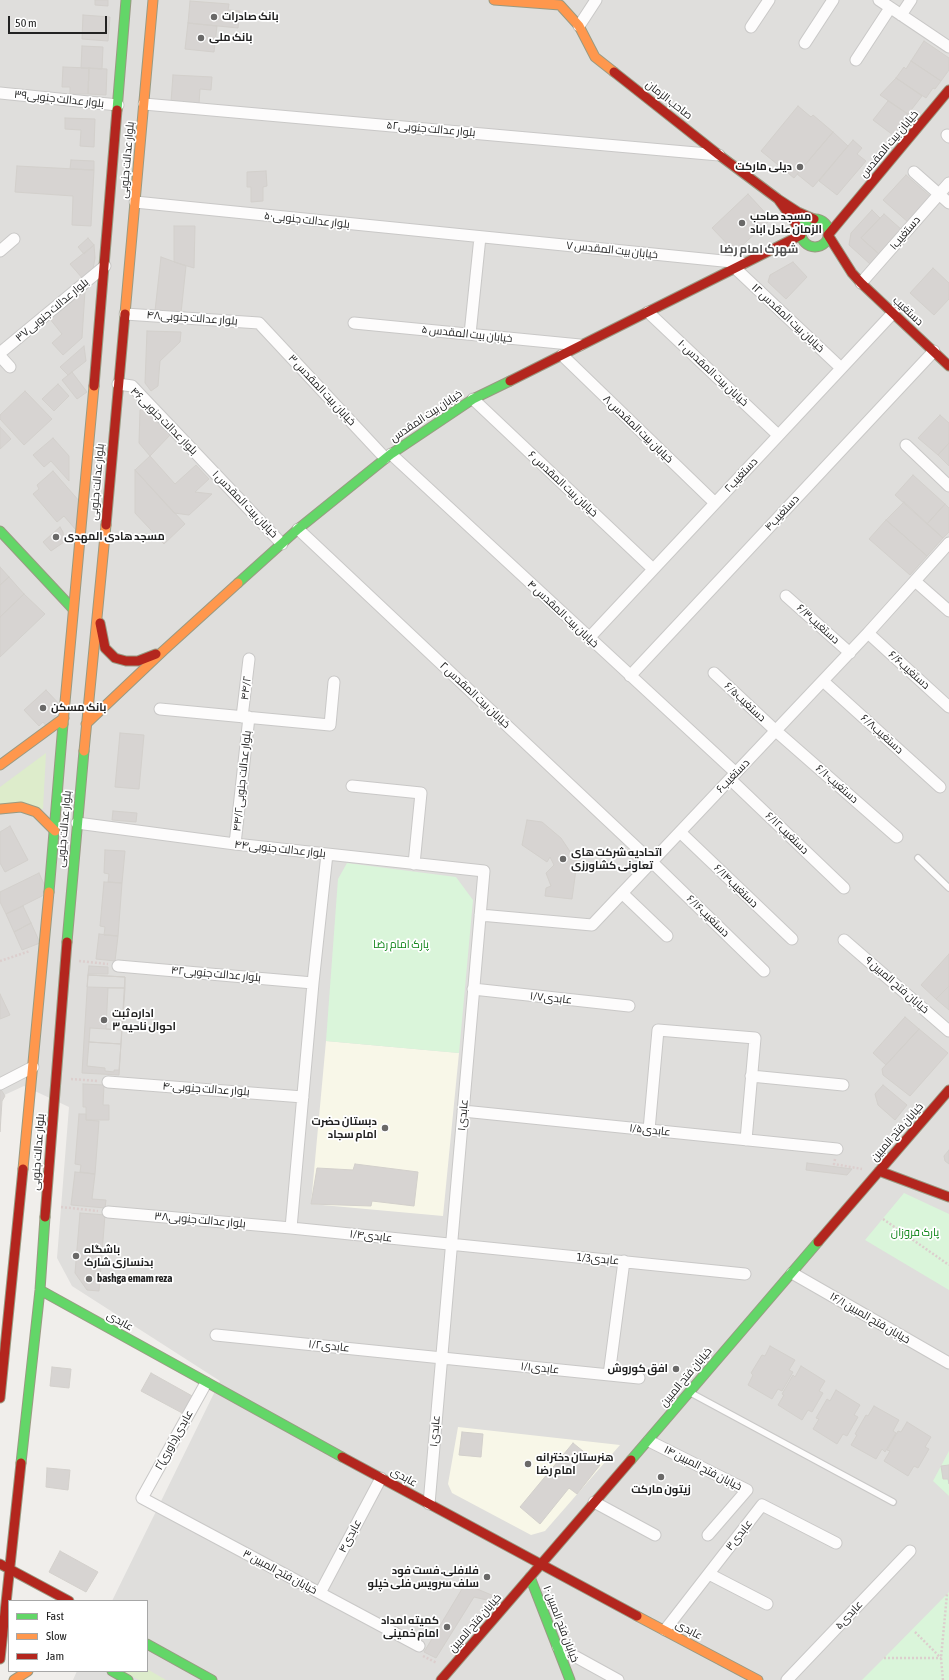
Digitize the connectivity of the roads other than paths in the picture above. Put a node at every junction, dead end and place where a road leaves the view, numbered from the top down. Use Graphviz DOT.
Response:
graph roads {
  1 [pos="126,0"];
  2 [pos="154,0"];
  3 [pos="494,0"];
  4 [pos="596,0"];
  5 [pos="769,0"];
  6 [pos="833,0"];
  7 [pos="879,0"];
  8 [pos="911,0"];
  9 [pos="890,8"];
  10 [pos="901,15"];
  11 [pos="579,26"];
  12 [pos="751,27"];
  13 [pos="805,44"];
  14 [pos="949,48"];
  15 [pos="856,60"];
  16 [pos="949,90"];
  17 [pos="0,93"];
  18 [pos="144,104"];
  19 [pos="118,105"];
  20 [pos="719,155"];
  21 [pos="914,172"];
  22 [pos="949,183"];
  23 [pos="939,194"];
  24 [pos="778,199"];
  25 [pos="135,202"];
  26 [pos="949,203"];
  27 [pos="847,213"];
  28 [pos="818,220"];
  29 [pos="801,235"];
  30 [pos="828,235"];
  31 [pos="480,237"];
  32 [pos="14,239"];
  33 [pos="821,250"];
  34 [pos="0,252"];
  35 [pos="745,263"];
  36 [pos="105,266"];
  37 [pos="734,268"];
  38 [pos="852,273"];
  39 [pos="861,283"];
  40 [pos="648,312"];
  41 [pos="892,312"];
  42 [pos="125,314"];
  43 [pos="259,323"];
  44 [pos="354,323"];
  45 [pos="470,334"];
  46 [pos="581,345"];
  47 [pos="934,351"];
  48 [pos="0,355"];
  49 [pos="562,355"];
  50 [pos="949,366"];
  51 [pos="10,367"];
  52 [pos="841,368"];
  53 [pos="118,384"];
  54 [pos="473,399"];
  55 [pos="778,435"];
  56 [pos="906,445"];
  57 [pos="388,456"];
  58 [pos="207,465"];
  59 [pos="949,486"];
  60 [pos="715,503"];
  61 [pos="93,522"];
  62 [pos="298,529"];
  63 [pos="0,531"];
  64 [pos="949,543"];
  65 [pos="282,544"];
  66 [pos="653,570"];
  67 [pos="915,581"];
  68 [pos="786,596"];
  69 [pos="73,609"];
  70 [pos="98,612"];
  71 [pos="949,612"];
  72 [pos="868,633"];
  73 [pos="589,638"];
  74 [pos="163,651"];
  75 [pos="850,653"];
  76 [pos="249,659"];
  77 [pos="714,673"];
  78 [pos="630,676"];
  79 [pos="823,681"];
  80 [pos="334,682"];
  81 [pos="949,707"];
  82 [pos="160,709"];
  83 [pos="246,717"];
  84 [pos="64,718"];
  85 [pos="86,724"];
  86 [pos="776,731"];
  87 [pos="0,765"];
  88 [pos="733,776"];
  89 [pos="352,786"];
  90 [pos="940,787"];
  91 [pos="0,810"];
  92 [pos="76,823"];
  93 [pos="55,831"];
  94 [pos="680,832"];
  95 [pos="897,837"];
  96 [pos="235,844"];
  97 [pos="327,854"];
  98 [pos="918,858"];
  99 [pos="652,862"];
  100 [pos="414,864"];
  101 [pos="484,871"];
  102 [pos="844,888"];
  103 [pos="949,888"];
  104 [pos="622,893"];
  105 [pos="480,915"];
  106 [pos="667,936"];
  107 [pos="792,939"];
  108 [pos="844,940"];
  109 [pos="118,966"];
  110 [pos="764,971"];
  111 [pos="53,977"];
  112 [pos="313,983"];
  113 [pos="473,989"];
  114 [pos="628,1006"];
  115 [pos="949,1031"];
  116 [pos="33,1067"];
  117 [pos="751,1076"];
  118 [pos="108,1082"];
  119 [pos="0,1084"];
  120 [pos="843,1085"];
  121 [pos="949,1090"];
  122 [pos="303,1096"];
  123 [pos="463,1111"];
  124 [pos="648,1130"];
  125 [pos="746,1140"];
  126 [pos="837,1149"];
  127 [pos="879,1172"];
  128 [pos="949,1197"];
  129 [pos="108,1212"];
  130 [pos="291,1228"];
  131 [pos="451,1245"];
  132 [pos="624,1261"];
  133 [pos="792,1273"];
  134 [pos="745,1274"];
  135 [pos="40,1290"];
  136 [pos="216,1335"];
  137 [pos="441,1358"];
  138 [pos="949,1363"];
  139 [pos="609,1375"];
  140 [pos="639,1378"];
  141 [pos="206,1383"];
  142 [pos="689,1392"];
  143 [pos="0,1398"];
  144 [pos="649,1440"];
  145 [pos="381,1478"];
  146 [pos="142,1498"];
  147 [pos="594,1502"];
  148 [pos="893,1502"];
  149 [pos="429,1504"];
  150 [pos="655,1535"];
  151 [pos="708,1535"];
  152 [pos="836,1544"];
  153 [pos="910,1551"];
  154 [pos="0,1564"];
  155 [pos="540,1566"];
  156 [pos="10,1568"];
  157 [pos="709,1574"];
  158 [pos="530,1577"];
  159 [pos="320,1593"];
  160 [pos="67,1600"];
  161 [pos="767,1604"];
  162 [pos="5,1615"];
  163 [pos="665,1630"];
  164 [pos="148,1645"];
  165 [pos="419,1646"];
  166 [pos="558,1647"];
  167 [pos="0,1659"];
  168 [pos="26,1672"];
  169 [pos="114,1672"];
  170 [pos="14,1680"];
  171 [pos="128,1680"];
  172 [pos="212,1680"];
  173 [pos="441,1680"];
  174 [pos="570,1680"];
  175 [pos="618,1680"];
  176 [pos="758,1680"];
  177 [pos="787,1680"];
  1 -- 19 [label="street, بلوار عدالت جنوبی"];
  2 -- 18 [label="street, بلوار عدالت جنوبی"];
  3 -- 11 [label="street, صاحب الزمان"];
  4 -- 11 [label="street"];
  5 -- 12 [label="street"];
  6 -- 13 [label="street"];
  7 -- 9 [label="street"];
  8 -- 10 [label="street"];
  9 -- 10 [label="street"];
  9 -- 15 [label="street"];
  10 -- 14 [label="street"];
  11 -- 20 [label="street, صاحب الزمان"];
  16 -- 27 [label="street, خیابان بیت المقدس"];
  17 -- 19 [label="street, ۳۹بلوار عدالت جنوبی"];
  18 -- 20 [label="street, بلوار عدالت جنوبی۵۲"];
  18 -- 25 [label="street, بلوار عدالت جنوبی"];
  19 -- 36 [label="street, بلوار عدالت جنوبی"];
  20 -- 24 [label="street, صاحب الزمان"];
  21 -- 23 [label="street"];
  22 -- 23 [label="street, دستغیب۱"];
  23 -- 26 [label="street"];
  23 -- 39 [label="street, دستغیب۱"];
  24 -- 28 [label="street"];
  24 -- 29 [label="street"];
  25 -- 31 [label="street, بلوار عدالت جنوبی۵۰"];
  25 -- 42 [label="street, بلوار عدالت جنوبی"];
  27 -- 28 [label="street, خیابان بیت المقدس"];
  27 -- 30 [label="street, خیابان بیت المقدس"];
  28 -- 29 [label="street, خیابان بیت المقدس"];
  28 -- 30 [label="street"];
  29 -- 33 [label="street"];
  29 -- 35 [label="street, خیابان بیت المقدس"];
  30 -- 33 [label="street, خیابان بیت المقدس"];
  30 -- 38 [label="street"];
  31 -- 35 [label="street, خیابان بیت المقدس ۷"];
  31 -- 45 [label="street"];
  32 -- 34 [label="street"];
  33 -- 35 [label="street, خیابان بیت المقدس"];
  33 -- 38 [label="street"];
  35 -- 37 [label="street, خیابان بیت المقدس"];
  36 -- 48 [label="street, بلوار عدالت جنوبی۳۷"];
  36 -- 61 [label="street, بلوار عدالت جنوبی"];
  37 -- 40 [label="street, خیابان بیت المقدس"];
  37 -- 52 [label="street, خیابان بیت المقدس ۱۲"];
  38 -- 39 [label="street, دستغیب"];
  39 -- 41 [label="street, دستغیب"];
  40 -- 46 [label="street, خیابان بیت المقدس"];
  40 -- 55 [label="street, خیابان بیت المقدس ۱۰"];
  41 -- 47 [label="street, دستغیب"];
  41 -- 52 [label="street, ۲دستغیب"];
  42 -- 43 [label="street, بلوار عدالت جنوبی۴۸"];
  42 -- 53 [label="street, بلوار عدالت جنوبی"];
  43 -- 57 [label="street, خیابان بیت المقدس ۳"];
  44 -- 45 [label="street, خیابان بیت المقدس ۵"];
  45 -- 46 [label="street, خیابان بیت المقدس ۵"];
  46 -- 49 [label="street, خیابان بیت المقدس"];
  47 -- 50 [label="street, دستغیب"];
  47 -- 78 [label="street, دستغیب۴"];
  48 -- 51 [label="street"];
  49 -- 54 [label="street, خیابان بیت المقدس"];
  49 -- 60 [label="street, خیابان بیت المقدس ۸"];
  52 -- 55 [label="street, ۲دستغیب"];
  53 -- 58 [label="street, بلوار عدالت جنوبی۴۶"];
  53 -- 61 [label="street, بلوار عدالت جنوبی"];
  54 -- 57 [label="street, خیابان بیت المقدس"];
  54 -- 66 [label="street, خیابان بیت المقدس ۶"];
  55 -- 60 [label="street, ۲دستغیب"];
  56 -- 59 [label="street"];
  57 -- 62 [label="street, خیابان بیت المقدس"];
  57 -- 73 [label="street, خیابان بیت المقدس ۴"];
  58 -- 65 [label="street, خیابان بیت المقدس ۱"];
  60 -- 66 [label="street, ۲دستغیب"];
  61 -- 69 [label="street, بلوار عدالت جنوبی"];
  61 -- 70 [label="street, بلوار عدالت جنوبی"];
  62 -- 65 [label="street, خیابان بیت المقدس"];
  62 -- 99 [label="street, خیابان بیت المقدس ۲"];
  63 -- 69 [label="street"];
  64 -- 67 [label="street, دستغیب۶"];
  65 -- 74 [label="street, خیابان بیت المقدس"];
  66 -- 73 [label="street, ۲دستغیب"];
  67 -- 71 [label="street"];
  67 -- 72 [label="street, دستغیب۶"];
  68 -- 75 [label="street, دستغیب۶/۳"];
  69 -- 84 [label="street, بلوار عدالت جنوبی"];
  70 -- 74 [label="street"];
  70 -- 85 [label="street, بلوار عدالت جنوبی"];
  72 -- 75 [label="street, دستغیب۶"];
  72 -- 81 [label="street, دستغیب۶/۶"];
  73 -- 78 [label="street, خیابان بیت المقدس ۴"];
  74 -- 85 [label="street, خیابان بیت المقدس"];
  75 -- 79 [label="street, دستغیب۶"];
  76 -- 83 [label="street, ۴۴/۲"];
  77 -- 86 [label="street, دستغیب۶/۵"];
  78 -- 88 [label="street, خیابان بیت المقدس ۴"];
  79 -- 86 [label="street, دستغیب۶"];
  79 -- 90 [label="street, دستغیب۶/۸"];
  80 -- 83 [label="street"];
  82 -- 83 [label="street"];
  83 -- 96 [label="street, بلوار عدالت جنوبی۴۴/۲"];
  84 -- 87 [label="street"];
  84 -- 93 [label="street, بلوار عدالت جنوبی"];
  85 -- 92 [label="street, بلوار عدالت جنوبی"];
  86 -- 88 [label="street, دستغیب۶"];
  86 -- 95 [label="street, دستغیب۶/۱۰"];
  88 -- 94 [label="street, دستغیب۶"];
  88 -- 102 [label="street, دستغیب۶/۱۲"];
  89 -- 100 [label="street"];
  91 -- 93 [label="street"];
  92 -- 96 [label="street, بلوار عدالت جنوبی۴۴"];
  92 -- 111 [label="street, بلوار عدالت جنوبی"];
  93 -- 111 [label="street, بلوار عدالت جنوبی"];
  94 -- 99 [label="street, دستغیب۶"];
  94 -- 107 [label="street, دستغیب۶/۱۴"];
  96 -- 97 [label="street, بلوار عدالت جنوبی۴۴"];
  97 -- 100 [label="street, بلوار عدالت جنوبی۴۴"];
  97 -- 112 [label="street"];
  98 -- 103 [label="lane"];
  99 -- 104 [label="street, دستغیب۶"];
  99 -- 110 [label="street, دستغیب۶/۱۶"];
  100 -- 101 [label="street, بلوار عدالت جنوبی۴۴"];
  101 -- 105 [label="street, ۱عابدی"];
  104 -- 105 [label="street, دستغیب۶"];
  104 -- 106 [label="street"];
  105 -- 113 [label="street, ۱عابدی"];
  108 -- 115 [label="street, خیابان فتح المبین ۹"];
  109 -- 112 [label="street, بلوار عدالت جنوبی۴۲"];
  111 -- 116 [label="street, بلوار عدالت جنوبی"];
  111 -- 135 [label="street, بلوار عدالت جنوبی"];
  112 -- 122 [label="street"];
  113 -- 114 [label="street, عابدی۱/۷"];
  113 -- 123 [label="street, ۱عابدی"];
  116 -- 119 [label="street"];
  116 -- 143 [label="street, بلوار عدالت جنوبی"];
  117 -- 120 [label="street"];
  117 -- 124 [label="street"];
  117 -- 125 [label="street"];
  118 -- 122 [label="street, بلوار عدالت جنوبی۴۰"];
  121 -- 127 [label="street, خیابان فتح المبین"];
  122 -- 130 [label="street"];
  123 -- 124 [label="street, عابدی۱/۵"];
  123 -- 131 [label="street, ۱عابدی"];
  124 -- 125 [label="street, عابدی۱/۵"];
  125 -- 126 [label="street, عابدی۱/۵"];
  127 -- 128 [label="street"];
  127 -- 133 [label="street, خیابان فتح المبین"];
  129 -- 130 [label="street, بلوار عدالت جنوبی۳۸"];
  130 -- 131 [label="street, عابدی۱/۴"];
  131 -- 132 [label="street, عابدی1/3"];
  131 -- 137 [label="street, ۱عابدی"];
  132 -- 134 [label="street, عابدی1/3"];
  132 -- 139 [label="street"];
  133 -- 138 [label="street, خیابان فتح المبین ۱۶/۱"];
  133 -- 142 [label="street, خیابان فتح المبین"];
  135 -- 141 [label="street, عابدی"];
  135 -- 156 [label="street, بلوار عدالت جنوبی"];
  136 -- 137 [label="street, عابدی۱/۲"];
  137 -- 139 [label="street, عابدی۱/۱"];
  137 -- 149 [label="street, عابدی۱"];
  139 -- 140 [label="street, عابدی۱/۱"];
  141 -- 145 [label="street, عابدی"];
  141 -- 146 [label="street, ۲عابدی(داوری)"];
  142 -- 144 [label="street, خیابان فتح المبین"];
  142 -- 148 [label="lane"];
  144 -- 147 [label="street, خیابان فتح المبین"];
  144 -- 151 [label="street, خیابان فتح المبین ۱۴"];
  145 -- 149 [label="street, عابدی"];
  145 -- 159 [label="street, عابدی۴"];
  146 -- 159 [label="street, خیابان فتح المبین ۳"];
  147 -- 150 [label="street"];
  147 -- 155 [label="street, خیابان فتح المبین"];
  149 -- 155 [label="street, عابدی"];
  152 -- 157 [label="street, عابدی۳"];
  153 -- 177 [label="street, عابدی۵"];
  154 -- 156 [label="street"];
  155 -- 158 [label="street, خیابان فتح المبین"];
  155 -- 163 [label="street, عابدی"];
  156 -- 160 [label="street"];
  156 -- 162 [label="street, بلوار عدالت جنوبی"];
  157 -- 161 [label="street"];
  157 -- 163 [label="street, عابدی۳"];
  158 -- 166 [label="street, خیابان فتح المبین ۱۰"];
  158 -- 173 [label="street, خیابان فتح المبین"];
  159 -- 165 [label="street, خیابان فتح المبین ۳"];
  162 -- 167 [label="street, بلوار عدالت جنوبی"];
  163 -- 176 [label="street, عابدی"];
  164 -- 172 [label="street"];
  166 -- 174 [label="street, خیابان فتح المبین ۱۰"];
  166 -- 175 [label="street"];
  168 -- 170 [label="street"];
  169 -- 171 [label="street"];
}
